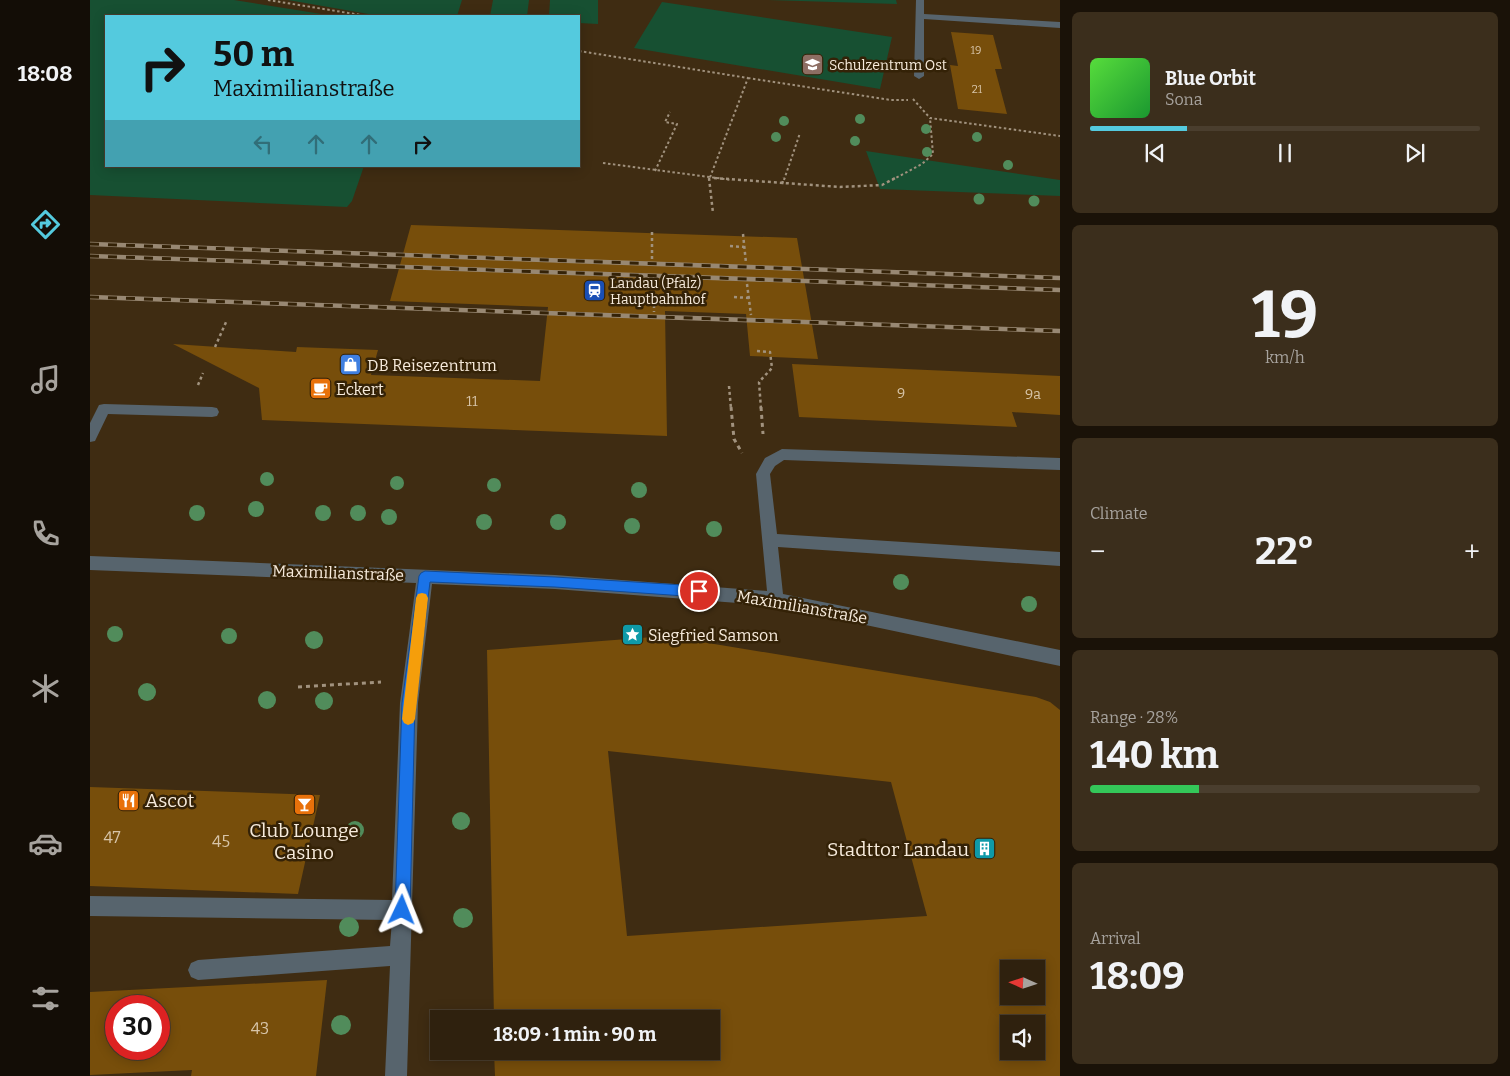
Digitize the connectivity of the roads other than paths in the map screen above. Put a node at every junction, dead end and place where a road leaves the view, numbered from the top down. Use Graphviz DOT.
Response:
graph roads {
  1 [pos="920,0"];
  2 [pos="921,16"];
  3 [pos="1060,25"];
  4 [pos="919,76"];
  5 [pos="212,412"];
  6 [pos="90,436"];
  7 [pos="1060,464"];
  8 [pos="770,540"];
  9 [pos="1060,560"];
  10 [pos="90,563"];
  11 [pos="425,576"];
  12 [pos="776,599"];
  13 [pos="1060,658"];
  14 [pos="90,906"];
  15 [pos="402,910"];
  16 [pos="401,955"];
  17 [pos="198,970"];
  18 [pos="396,1076"];
  1 -- 2 [label="street"];
  2 -- 3 [label="street"];
  2 -- 4 [label="street"];
  5 -- 6 [label="street"];
  7 -- 8 [label="street"];
  8 -- 9 [label="street"];
  8 -- 12 [label="street"];
  10 -- 11 [label="street, Maximilianstraße"];
  11 -- 12 [label="street, Maximilianstraße"];
  11 -- 15 [label="street"];
  12 -- 13 [label="street, Maximilianstraße"];
  14 -- 15 [label="street"];
  15 -- 16 [label="street"];
  16 -- 17 [label="street"];
  16 -- 18 [label="street"];
}
